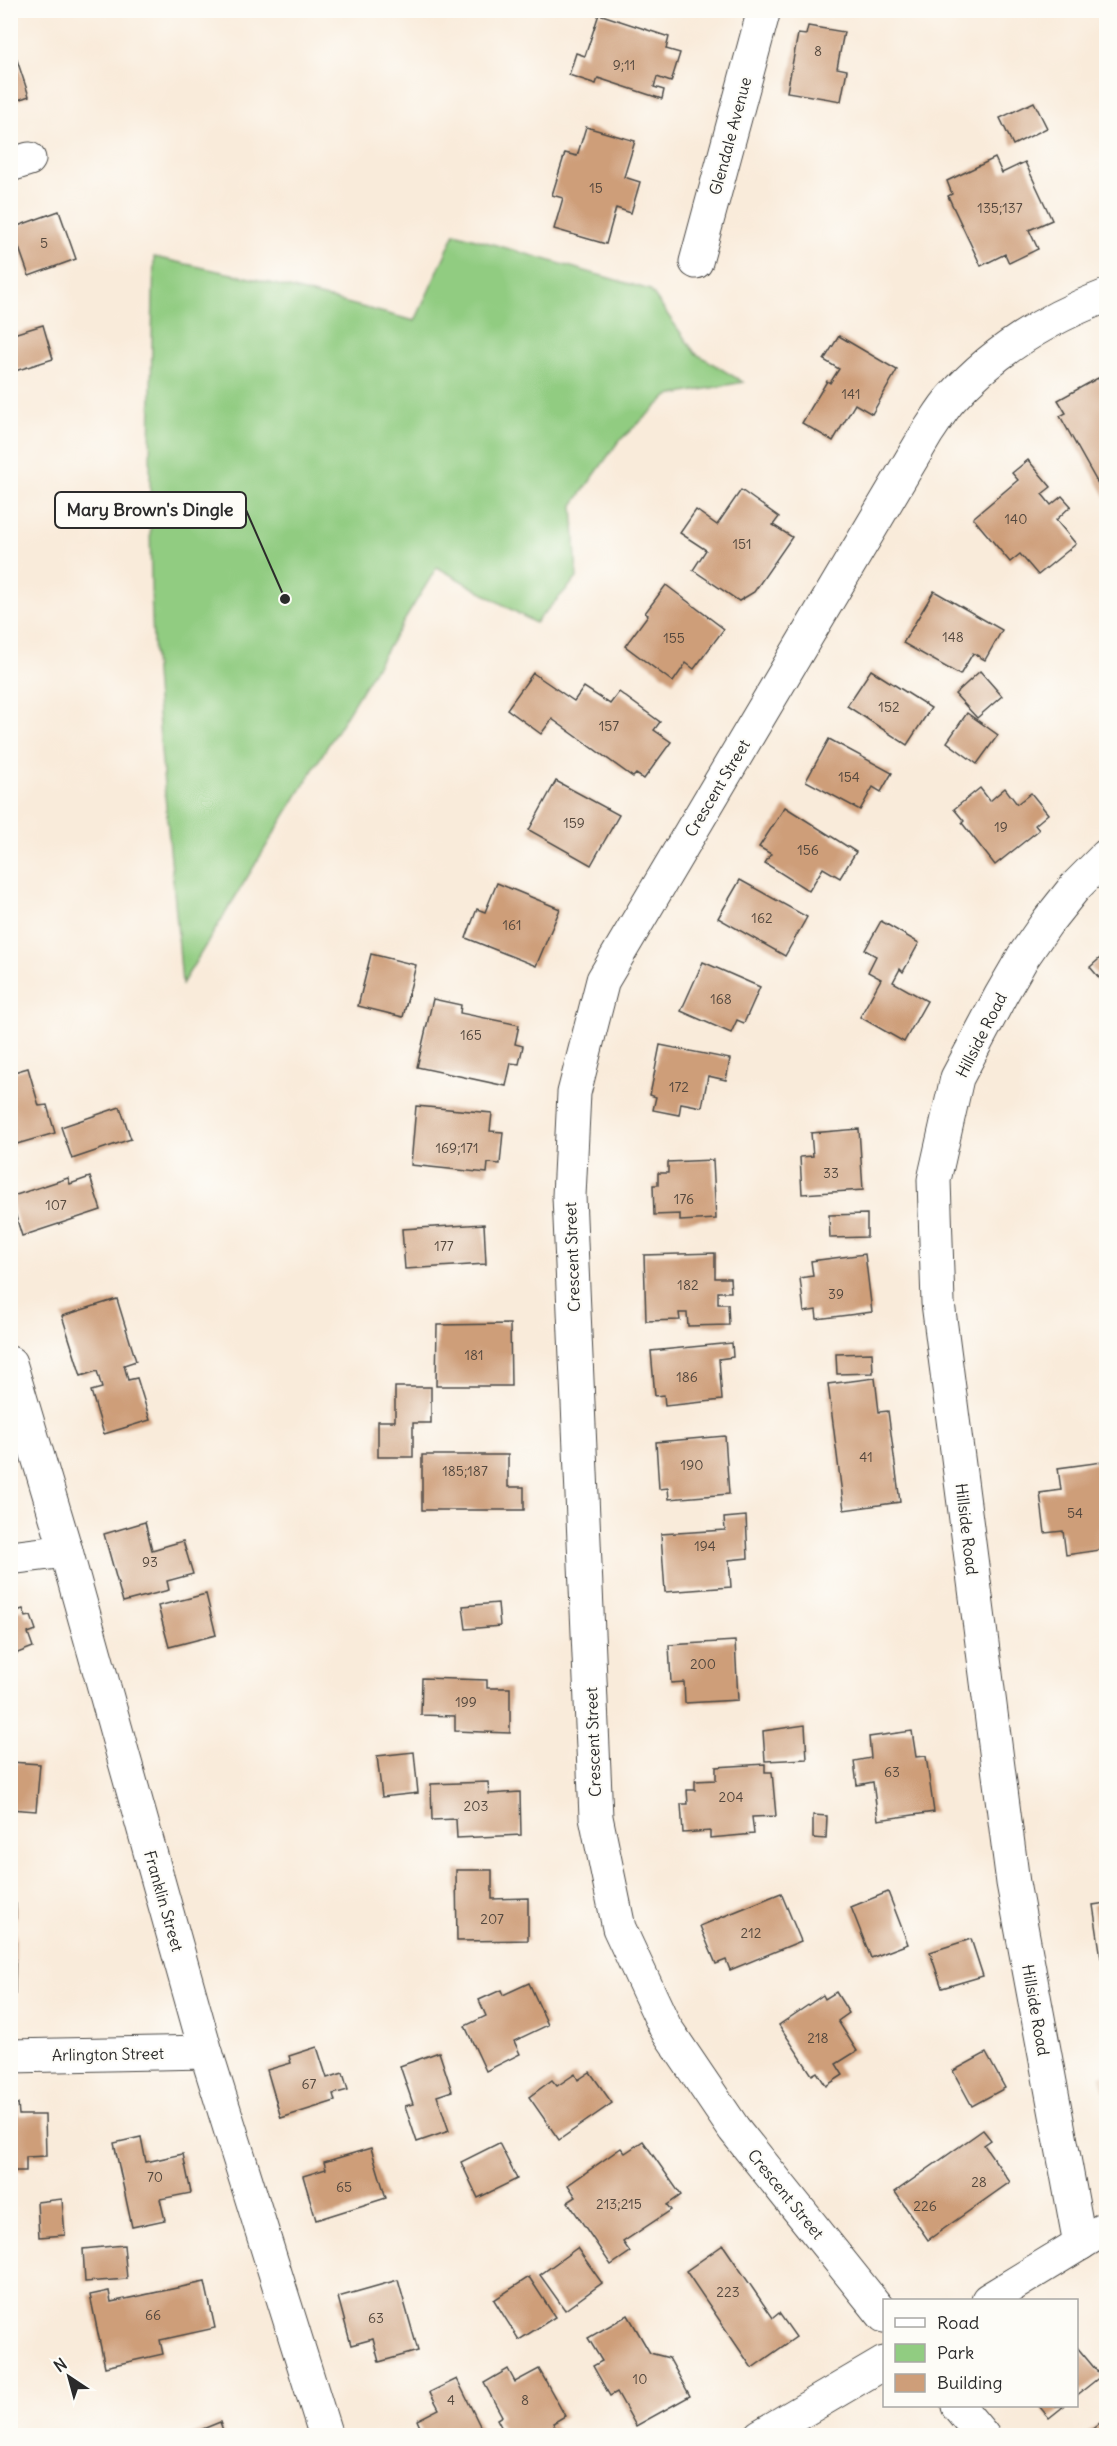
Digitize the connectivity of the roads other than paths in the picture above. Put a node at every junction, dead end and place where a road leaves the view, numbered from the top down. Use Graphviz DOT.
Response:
graph roads {
  1 [pos="765,10"];
  2 [pos="696,262"];
  3 [pos="1107,296"];
  4 [pos="1107,856"];
  5 [pos="10,1363"];
  6 [pos="66,1551"];
  7 [pos="10,1558"];
  8 [pos="206,2052"];
  9 [pos="10,2056"];
  10 [pos="1093,2236"];
  11 [pos="991,2299"];
  12 [pos="883,2314"];
  13 [pos="883,2364"];
  14 [pos="959,2407"];
  15 [pos="326,2436"];
  16 [pos="760,2436"];
  17 [pos="983,2436"];
  1 -- 2 [label="street, Glendale Avenue"];
  3 -- 12 [label="street, Crescent Street"];
  4 -- 10 [label="street, Hillside Road"];
  5 -- 6 [label="street, Franklin Street"];
  6 -- 7 [label="street"];
  6 -- 8 [label="street, Franklin Street"];
  8 -- 9 [label="street, Arlington Street"];
  8 -- 15 [label="street, Franklin Street"];
  10 -- 11 [label="street"];
  13 -- 16 [label="street"];
  14 -- 17 [label="street"];
}
